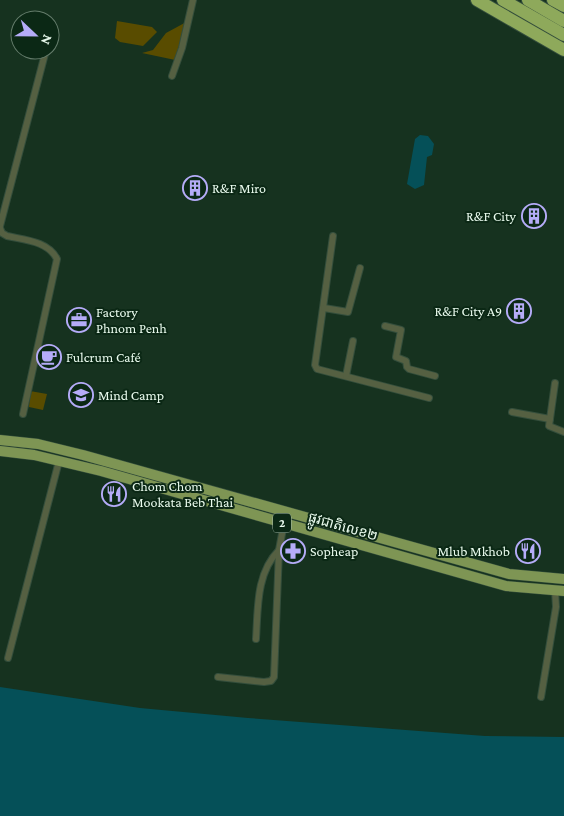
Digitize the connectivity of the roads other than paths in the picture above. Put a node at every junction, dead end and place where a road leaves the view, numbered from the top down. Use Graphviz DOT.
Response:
graph roads {
  1 [pos="193,0"];
  2 [pos="477,0"];
  3 [pos="503,0"];
  4 [pos="528,0"];
  5 [pos="553,0"];
  6 [pos="564,6"];
  7 [pos="564,21"];
  8 [pos="564,35"];
  9 [pos="564,50"];
  10 [pos="43,60"];
  11 [pos="172,76"];
  12 [pos="0,227"];
  13 [pos="333,236"];
  14 [pos="360,268"];
  15 [pos="324,308"];
  16 [pos="385,326"];
  17 [pos="353,341"];
  18 [pos="346,376"];
  19 [pos="435,376"];
  20 [pos="555,384"];
  21 [pos="429,398"];
  22 [pos="512,412"];
  23 [pos="23,414"];
  24 [pos="550,419"];
  25 [pos="564,432"];
  26 [pos="0,440"];
  27 [pos="0,451"];
  28 [pos="59,461"];
  29 [pos="104,461"];
  30 [pos="101,471"];
  31 [pos="225,495"];
  32 [pos="222,506"];
  33 [pos="284,523"];
  34 [pos="279,550"];
  35 [pos="564,579"];
  36 [pos="560,590"];
  37 [pos="256,638"];
  38 [pos="8,658"];
  39 [pos="218,677"];
  40 [pos="541,697"];
  1 -- 11 [label="street"];
  2 -- 9 [label="highway"];
  3 -- 8 [label="highway"];
  4 -- 7 [label="highway"];
  5 -- 6 [label="highway"];
  10 -- 12 [label="street"];
  12 -- 23 [label="street"];
  13 -- 15 [label="street"];
  14 -- 15 [label="street"];
  15 -- 18 [label="street"];
  16 -- 19 [label="street"];
  17 -- 18 [label="street"];
  18 -- 21 [label="street"];
  20 -- 24 [label="street"];
  22 -- 24 [label="street"];
  24 -- 25 [label="street"];
  26 -- 29 [label="main road, ផ្លូវជាតិលេខ២ / 2"];
  27 -- 28 [label="main road, ផ្លូវជាតិលេខ២ / 2"];
  28 -- 30 [label="main road, ផ្លូវជាតិលេខ២ / 2"];
  28 -- 38 [label="street"];
  29 -- 30 [label="main road"];
  29 -- 31 [label="main road, ផ្លូវជាតិលេខ២ / 2"];
  30 -- 32 [label="main road, ផ្លូវជាតិលេខ២ / 2"];
  31 -- 32 [label="main road"];
  31 -- 35 [label="main road, ផ្លូវជាតិលេខ២ / 2"];
  32 -- 33 [label="main road, ផ្លូវជាតិលេខ២ / 2"];
  33 -- 34 [label="street"];
  33 -- 36 [label="main road, ផ្លូវជាតិលេខ២ / 2"];
  34 -- 37 [label="street"];
  34 -- 39 [label="street"];
  36 -- 40 [label="street"];
}
